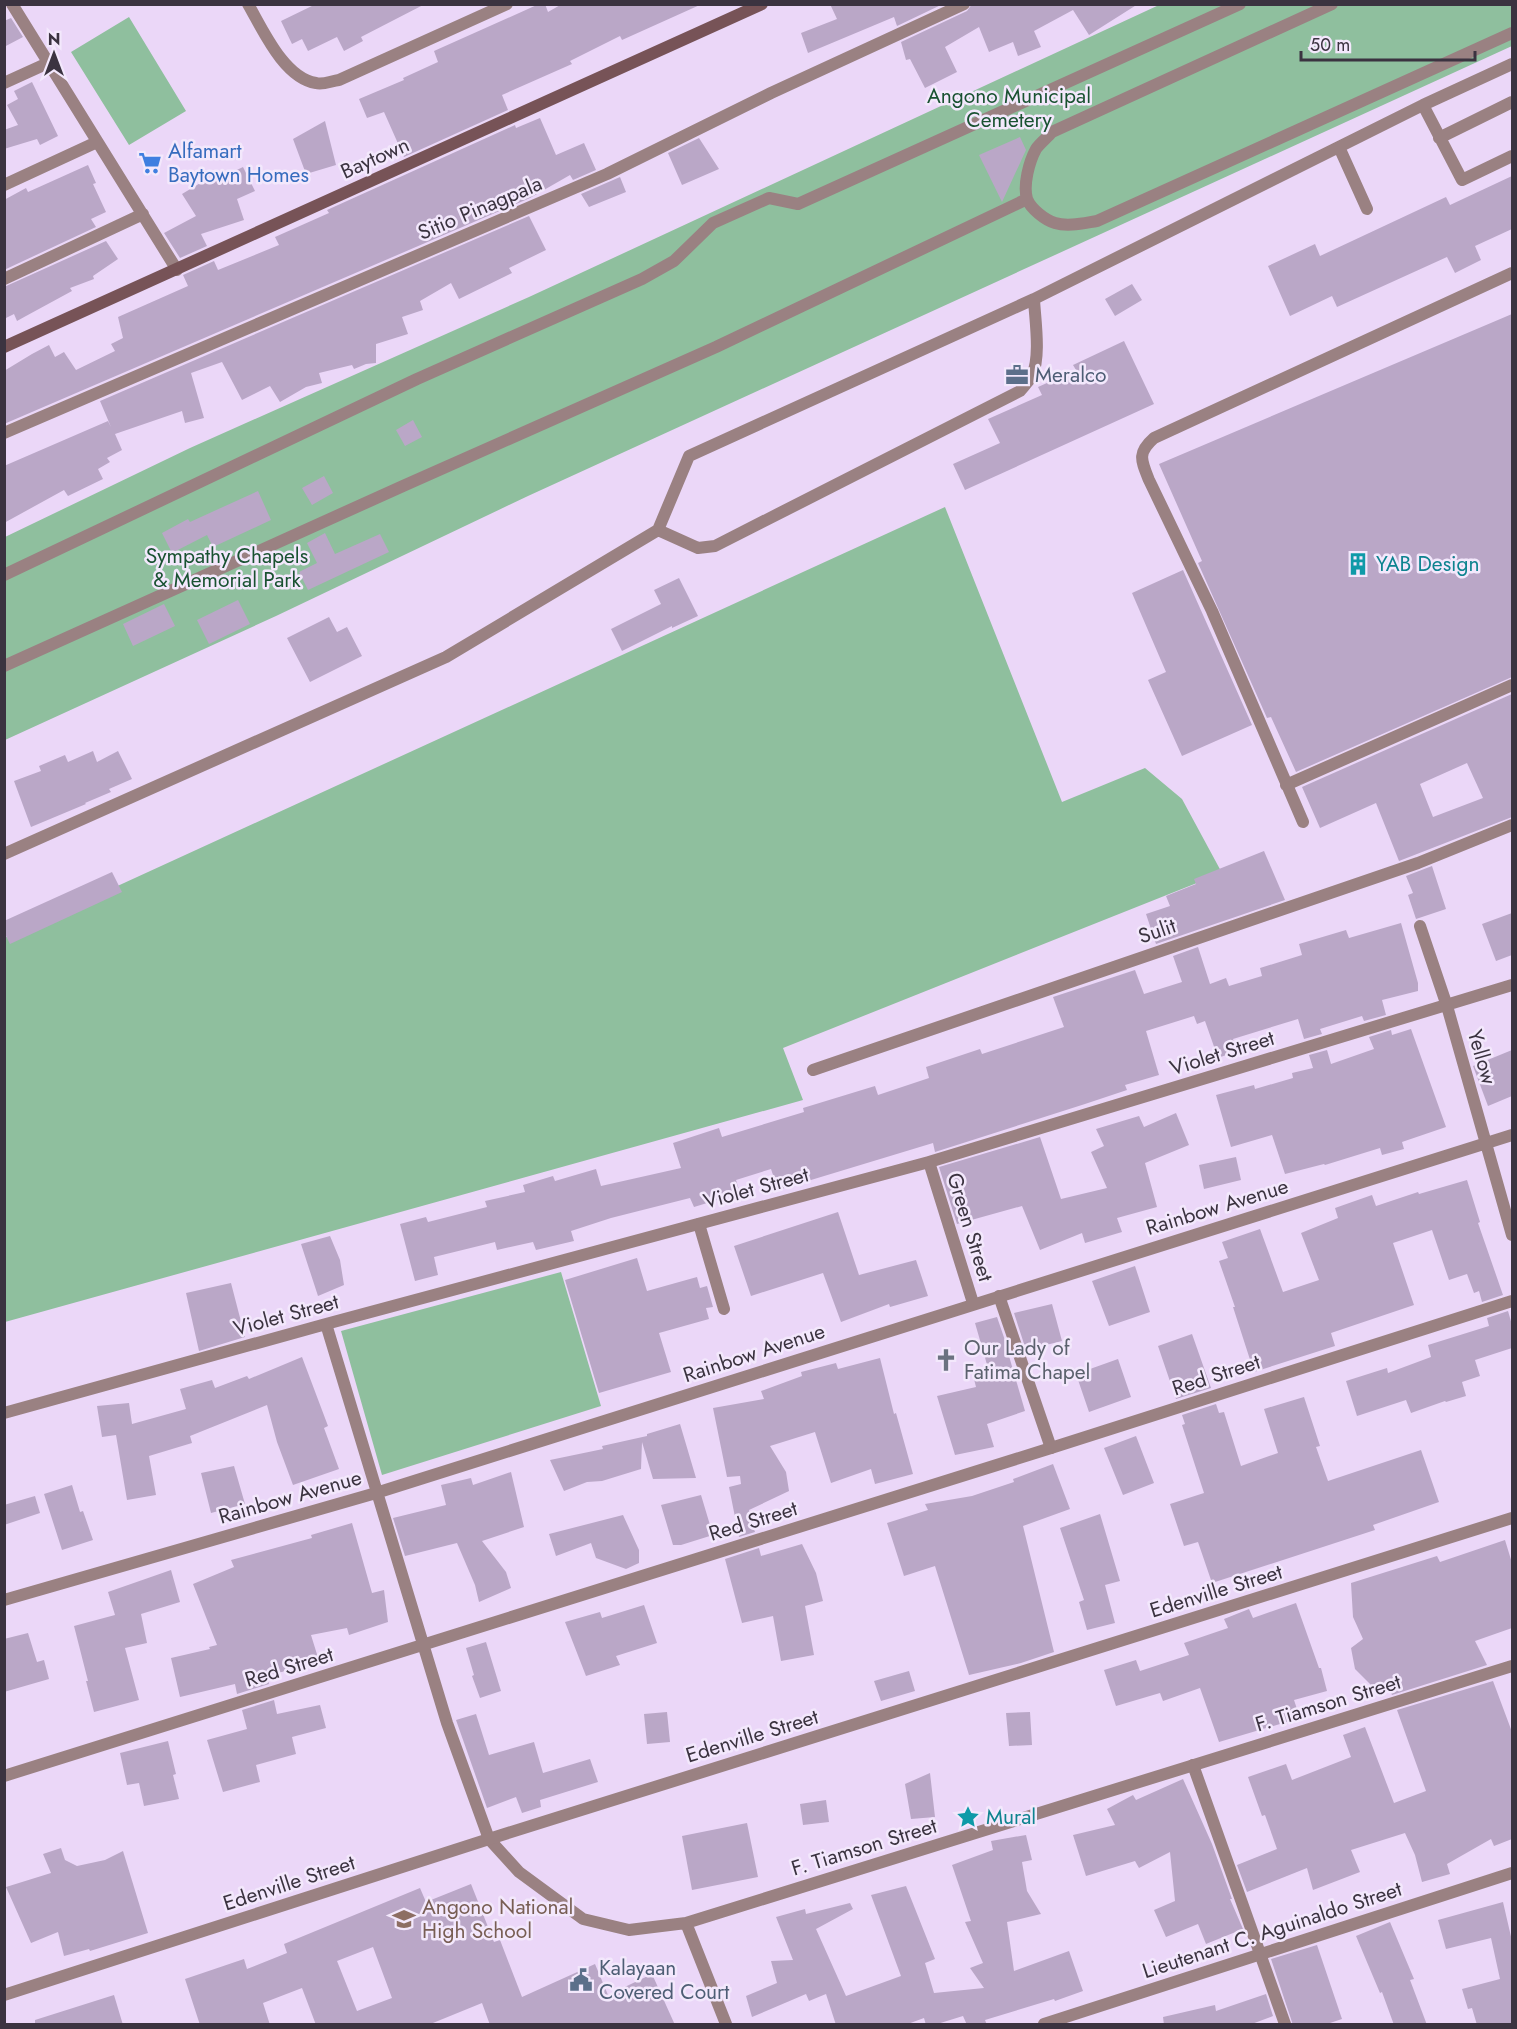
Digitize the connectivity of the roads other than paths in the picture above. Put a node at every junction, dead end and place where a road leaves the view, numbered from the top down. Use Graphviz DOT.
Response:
graph roads {
  1 [pos="12,4"];
  2 [pos="248,4"];
  3 [pos="507,4"];
  4 [pos="762,4"];
  5 [pos="964,4"];
  6 [pos="1240,4"];
  7 [pos="1332,4"];
  8 [pos="1512,33"];
  9 [pos="48,63"];
  10 [pos="1512,64"];
  11 [pos="4,83"];
  12 [pos="1512,102"];
  13 [pos="1423,105"];
  14 [pos="1439,138"];
  15 [pos="97,142"];
  16 [pos="1338,147"];
  17 [pos="1512,156"];
  18 [pos="4,185"];
  19 [pos="1028,200"];
  20 [pos="1367,209"];
  21 [pos="143,214"];
  22 [pos="177,270"];
  23 [pos="1512,273"];
  24 [pos="4,279"];
  25 [pos="1034,299"];
  26 [pos="4,347"];
  27 [pos="4,433"];
  28 [pos="658,530"];
  29 [pos="4,575"];
  30 [pos="4,666"];
  31 [pos="1512,685"];
  32 [pos="1286,785"];
  33 [pos="1303,822"];
  34 [pos="1512,825"];
  35 [pos="4,854"];
  36 [pos="1420,926"];
  37 [pos="1512,985"];
  38 [pos="1447,1006"];
  39 [pos="813,1070"];
  40 [pos="1512,1135"];
  41 [pos="1486,1143"];
  42 [pos="929,1162"];
  43 [pos="699,1224"];
  44 [pos="1512,1234"];
  45 [pos="999,1296"];
  46 [pos="1512,1300"];
  47 [pos="973,1304"];
  48 [pos="724,1309"];
  49 [pos="326,1324"];
  50 [pos="4,1413"];
  51 [pos="1051,1448"];
  52 [pos="376,1493"];
  53 [pos="1512,1518"];
  54 [pos="4,1600"];
  55 [pos="423,1646"];
  56 [pos="1512,1666"];
  57 [pos="1193,1765"];
  58 [pos="4,1776"];
  59 [pos="489,1839"];
  60 [pos="1512,1873"];
  61 [pos="686,1923"];
  62 [pos="1259,1955"];
  63 [pos="4,1995"];
  64 [pos="726,2025"];
  65 [pos="1044,2025"];
  66 [pos="1285,2025"];
  1 -- 9 [label="street"];
  2 -- 3 [label="street"];
  4 -- 22 [label="main road, Baytown"];
  5 -- 27 [label="street, Sitio Pinagpala"];
  6 -- 29 [label="street"];
  7 -- 19 [label="street"];
  8 -- 19 [label="street"];
  9 -- 11 [label="street"];
  9 -- 15 [label="street"];
  10 -- 13 [label="street"];
  12 -- 14 [label="street"];
  13 -- 14 [label="street"];
  13 -- 16 [label="street"];
  14 -- 17 [label="street"];
  15 -- 18 [label="street"];
  15 -- 21 [label="street"];
  16 -- 20 [label="street"];
  16 -- 25 [label="street"];
  19 -- 30 [label="street"];
  21 -- 22 [label="street"];
  21 -- 24 [label="street"];
  22 -- 26 [label="main road, Baytown"];
  23 -- 32 [label="street"];
  25 -- 28 [label="street"];
  25 -- 28 [label="street"];
  28 -- 35 [label="street"];
  31 -- 32 [label="street"];
  32 -- 33 [label="street"];
  34 -- 39 [label="street, Sulit"];
  36 -- 38 [label="street, Yellow"];
  37 -- 38 [label="street, Violet Street"];
  38 -- 41 [label="street, Yellow"];
  38 -- 42 [label="street, Violet Street"];
  40 -- 41 [label="street, Rainbow Avenue"];
  41 -- 44 [label="street, Yellow"];
  41 -- 45 [label="street, Rainbow Avenue"];
  42 -- 43 [label="street, Violet Street"];
  42 -- 47 [label="street, Green Street"];
  43 -- 48 [label="street"];
  43 -- 49 [label="street, Violet Street"];
  45 -- 47 [label="street, Rainbow Avenue"];
  45 -- 51 [label="street"];
  46 -- 51 [label="street, Red Street"];
  47 -- 52 [label="street, Rainbow Avenue"];
  49 -- 50 [label="street, Violet Street"];
  49 -- 52 [label="street"];
  51 -- 55 [label="street, Red Street"];
  52 -- 54 [label="street, Rainbow Avenue"];
  52 -- 55 [label="street"];
  53 -- 59 [label="street, Edenville Street"];
  55 -- 58 [label="street, Red Street"];
  55 -- 59 [label="street"];
  56 -- 57 [label="street, F. Tiamson Street"];
  57 -- 61 [label="street, F. Tiamson Street"];
  57 -- 62 [label="street"];
  59 -- 61 [label="street, F. Tiamson Street"];
  59 -- 63 [label="street, Edenville Street"];
  60 -- 62 [label="street, Lieutenant C. Aguinaldo Street"];
  61 -- 64 [label="street"];
  62 -- 65 [label="street, Lieutenant C. Aguinaldo Street"];
  62 -- 66 [label="street"];
}
